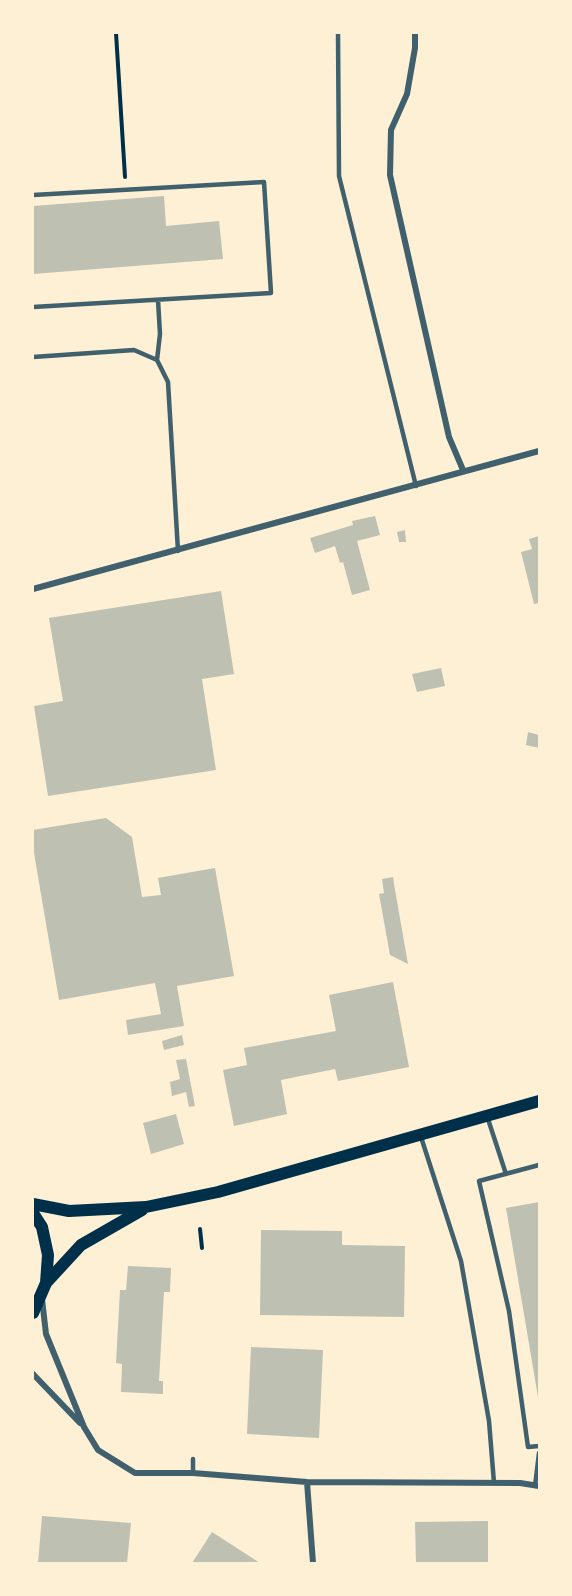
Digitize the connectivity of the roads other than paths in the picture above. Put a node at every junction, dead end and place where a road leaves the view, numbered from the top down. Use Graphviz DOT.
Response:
graph roads {
  1 [pos="338,33"];
  2 [pos="415,33"];
  3 [pos="33,195"];
  4 [pos="158,300"];
  5 [pos="33,307"];
  6 [pos="33,357"];
  7 [pos="158,360"];
  8 [pos="539,451"];
  9 [pos="463,470"];
  10 [pos="416,486"];
  11 [pos="178,551"];
  12 [pos="33,589"];
  13 [pos="539,1101"];
  14 [pos="487,1116"];
  15 [pos="421,1134"];
  16 [pos="539,1165"];
  17 [pos="506,1174"];
  18 [pos="33,1204"];
  19 [pos="146,1208"];
  20 [pos="33,1213"];
  21 [pos="46,1283"];
  22 [pos="42,1299"];
  23 [pos="33,1313"];
  24 [pos="33,1374"];
  25 [pos="84,1427"];
  26 [pos="539,1446"];
  27 [pos="539,1453"];
  28 [pos="194,1459"];
  29 [pos="193,1473"];
  30 [pos="307,1482"];
  31 [pos="494,1483"];
  32 [pos="537,1486"];
  33 [pos="313,1563"];
  1 -- 10 [label="lane"];
  2 -- 9 [label="street"];
  3 -- 4 [label="lane"];
  4 -- 5 [label="lane"];
  4 -- 7 [label="lane"];
  6 -- 7 [label="lane"];
  7 -- 11 [label="lane"];
  8 -- 9 [label="street"];
  9 -- 10 [label="street"];
  10 -- 11 [label="street"];
  11 -- 12 [label="street"];
  13 -- 14 [label="main road"];
  14 -- 15 [label="main road"];
  14 -- 17 [label="lane"];
  15 -- 19 [label="main road"];
  15 -- 31 [label="lane"];
  16 -- 17 [label="lane"];
  17 -- 26 [label="lane"];
  18 -- 19 [label="main road"];
  19 -- 21 [label="main road"];
  20 -- 21 [label="main road"];
  21 -- 22 [label="main road"];
  22 -- 23 [label="main road"];
  22 -- 25 [label="street"];
  24 -- 25 [label="street"];
  25 -- 29 [label="street"];
  27 -- 32 [label="lane"];
  28 -- 29 [label="lane"];
  29 -- 30 [label="street"];
  30 -- 31 [label="street"];
  30 -- 33 [label="street"];
  31 -- 32 [label="street"];
}
